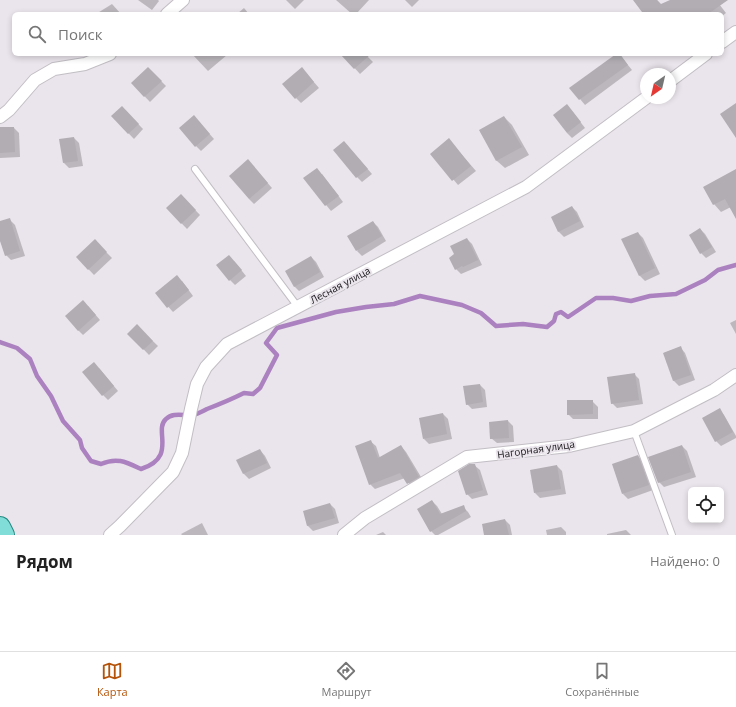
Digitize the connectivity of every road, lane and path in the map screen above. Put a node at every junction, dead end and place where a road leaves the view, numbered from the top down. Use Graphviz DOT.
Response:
graph roads {
  1 [pos="183,0"];
  2 [pos="169,12"];
  3 [pos="736,32"];
  4 [pos="724,41"];
  5 [pos="105,56"];
  6 [pos="703,56"];
  7 [pos="676,76"];
  8 [pos="640,102"];
  9 [pos="0,117"];
  10 [pos="195,169"];
  11 [pos="298,307"];
  12 [pos="736,376"];
  13 [pos="634,431"];
  14 [pos="0,527"];
  15 [pos="4,535"];
  16 [pos="110,535"];
  17 [pos="344,535"];
  18 [pos="672,535"];
  1 -- 2 [label="street"];
  3 -- 4 [label="street"];
  5 -- 9 [label="street"];
  6 -- 7 [label="street"];
  8 -- 11 [label="street, Лесная улица"];
  10 -- 11 [label="lane"];
  11 -- 16 [label="street, Лесная улица"];
  12 -- 13 [label="street, Нагорная улица"];
  13 -- 17 [label="street, Нагорная улица"];
  13 -- 18 [label="lane"];
  14 -- 15 [label="main road"];
}
